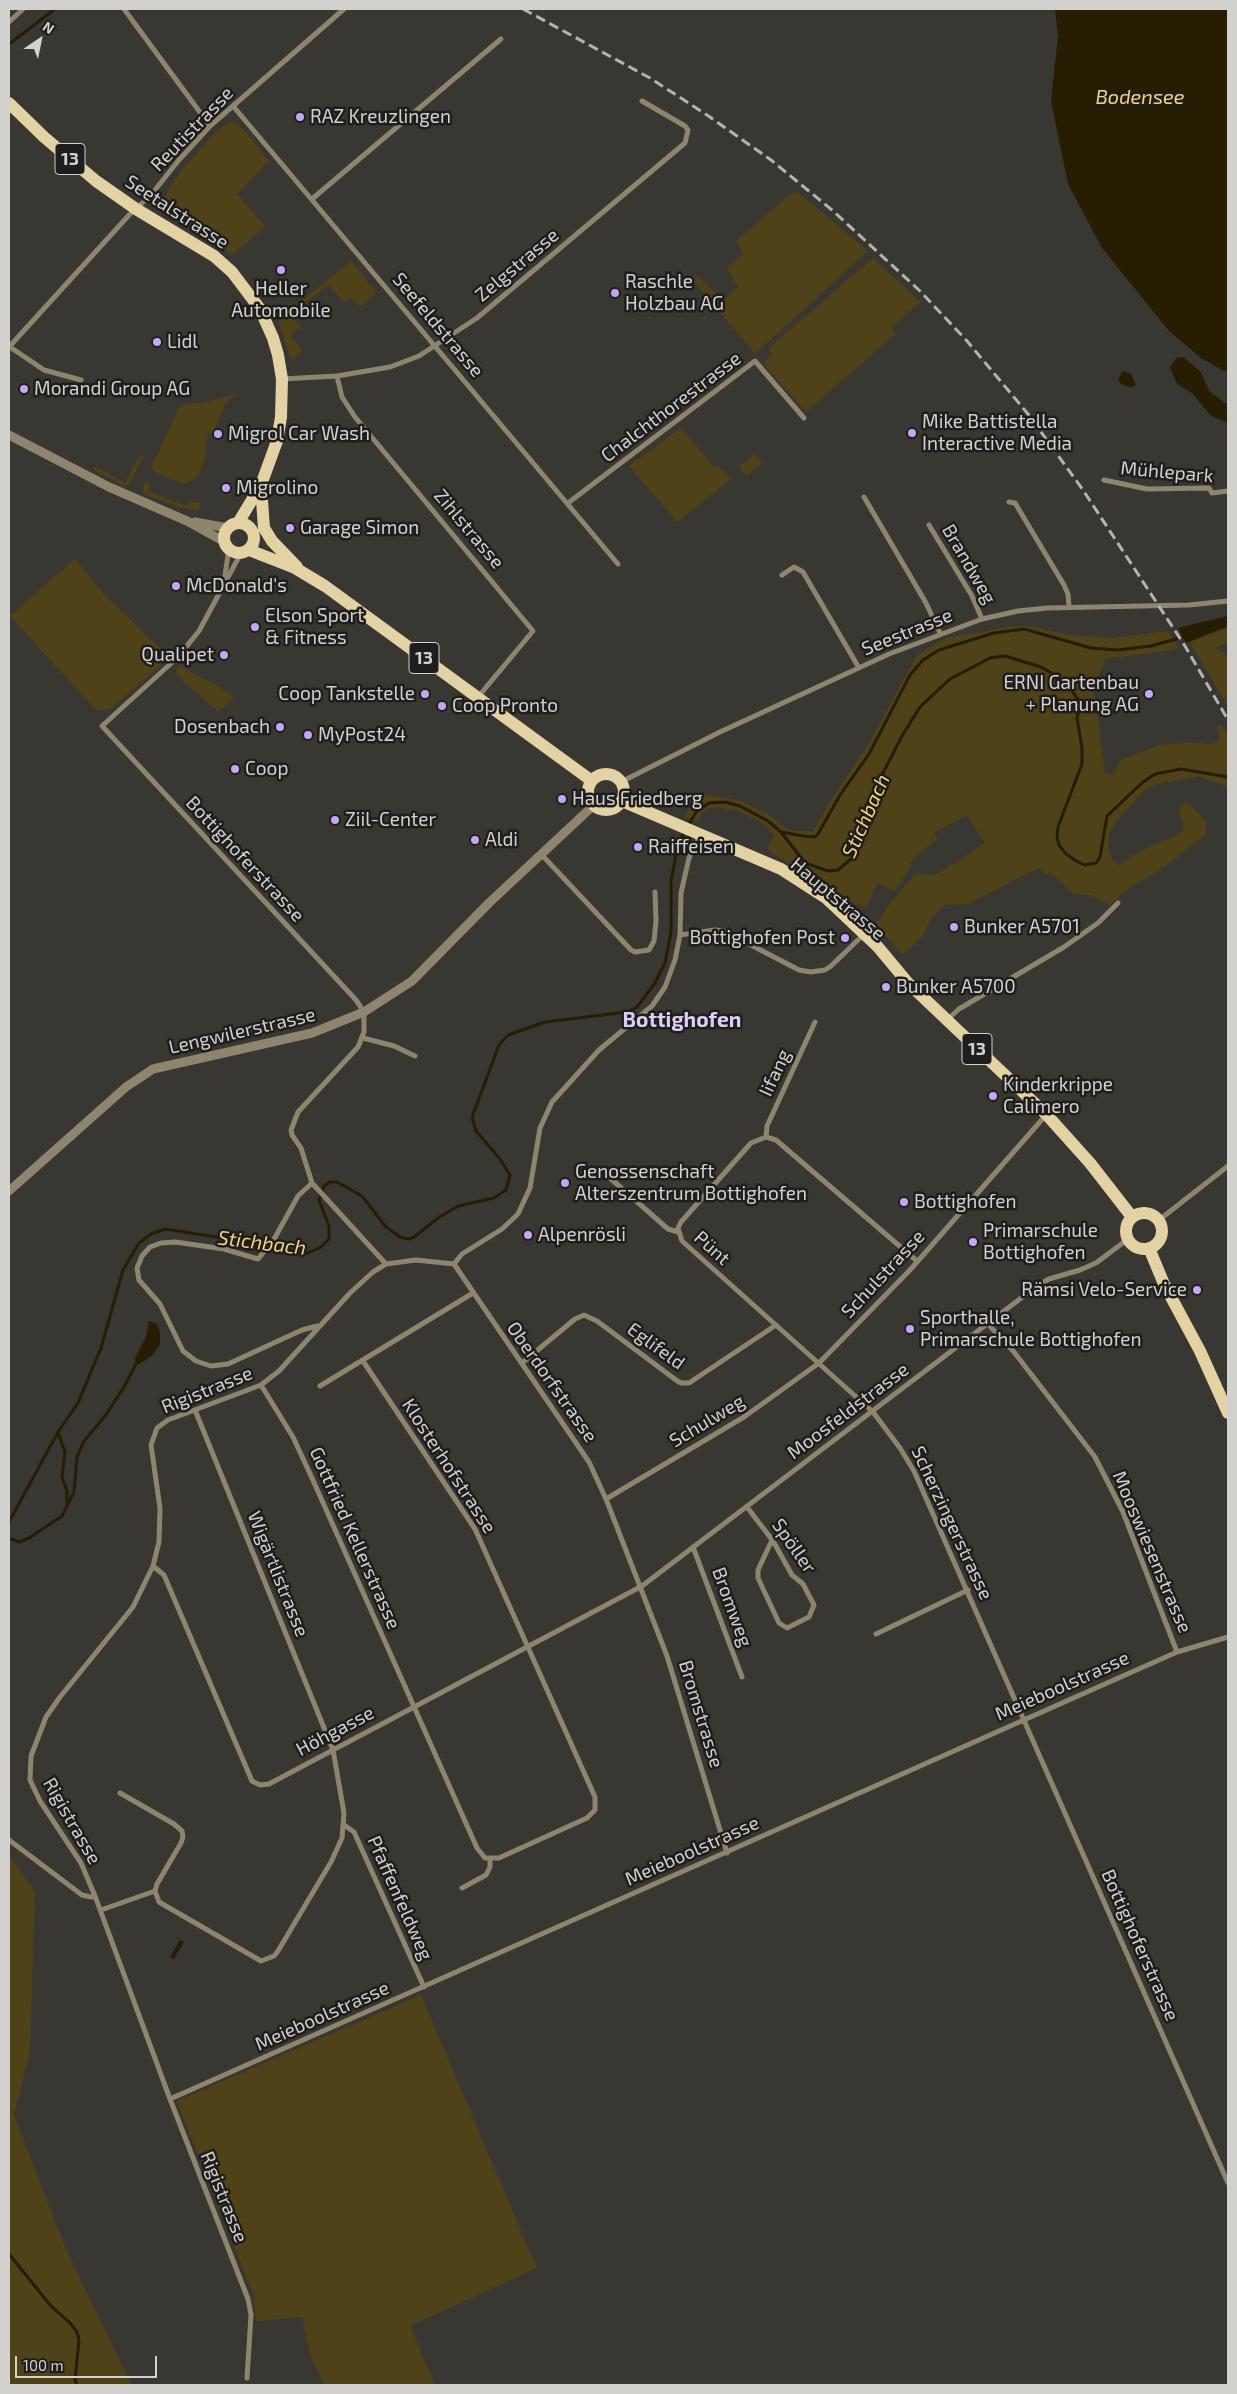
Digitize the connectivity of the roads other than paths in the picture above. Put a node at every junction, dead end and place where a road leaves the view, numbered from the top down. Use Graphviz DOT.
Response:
graph roads {
  1 [pos="22,9"];
  2 [pos="124,9"];
  3 [pos="344,9"];
  4 [pos="9,17"];
  5 [pos="9,22"];
  6 [pos="501,39"];
  7 [pos="642,101"];
  8 [pos="9,103"];
  9 [pos="233,106"];
  10 [pos="210,126"];
  11 [pos="312,199"];
  12 [pos="136,209"];
  13 [pos="437,346"];
  14 [pos="9,347"];
  15 [pos="336,376"];
  16 [pos="282,379"];
  17 [pos="81,380"];
  18 [pos="804,418"];
  19 [pos="9,435"];
  20 [pos="1104,480"];
  21 [pos="261,484"];
  22 [pos="1228,491"];
  23 [pos="255,497"];
  24 [pos="864,497"];
  25 [pos="1009,502"];
  26 [pos="568,503"];
  27 [pos="187,521"];
  28 [pos="929,525"];
  29 [pos="233,526"];
  30 [pos="253,533"];
  31 [pos="227,545"];
  32 [pos="245,551"];
  33 [pos="618,564"];
  34 [pos="299,570"];
  35 [pos="782,575"];
  36 [pos="222,588"];
  37 [pos="1228,601"];
  38 [pos="1069,607"];
  39 [pos="982,618"];
  40 [pos="940,633"];
  41 [pos="859,668"];
  42 [pos="478,697"];
  43 [pos="592,781"];
  44 [pos="621,782"];
  45 [pos="622,801"];
  46 [pos="594,805"];
  47 [pos="697,834"];
  48 [pos="541,854"];
  49 [pos="758,859"];
  50 [pos="655,892"];
  51 [pos="1118,903"];
  52 [pos="680,935"];
  53 [pos="859,939"];
  54 [pos="894,968"];
  55 [pos="364,1012"];
  56 [pos="946,1020"];
  57 [pos="816,1022"];
  58 [pos="363,1038"];
  59 [pos="415,1056"];
  60 [pos="1046,1114"];
  61 [pos="766,1137"];
  62 [pos="1228,1166"];
  63 [pos="610,1178"];
  64 [pos="312,1183"];
  65 [pos="9,1191"];
  66 [pos="1132,1217"];
  67 [pos="1159,1220"];
  68 [pos="678,1232"];
  69 [pos="1128,1240"];
  70 [pos="1149,1248"];
  71 [pos="918,1261"];
  72 [pos="386,1264"];
  73 [pos="454,1264"];
  74 [pos="473,1293"];
  75 [pos="988,1324"];
  76 [pos="776,1325"];
  77 [pos="318,1326"];
  78 [pos="363,1361"];
  79 [pos="522,1363"];
  80 [pos="819,1363"];
  81 [pos="261,1385"];
  82 [pos="320,1386"];
  83 [pos="195,1410"];
  84 [pos="873,1412"];
  85 [pos="1228,1413"];
  86 [pos="606,1499"];
  87 [pos="747,1507"];
  88 [pos="772,1540"];
  89 [pos="693,1547"];
  90 [pos="153,1566"];
  91 [pos="642,1586"];
  92 [pos="968,1590"];
  93 [pos="876,1634"];
  94 [pos="1228,1637"];
  95 [pos="528,1646"];
  96 [pos="1177,1652"];
  97 [pos="742,1677"];
  98 [pos="414,1707"];
  99 [pos="1024,1719"];
  100 [pos="333,1750"];
  101 [pos="120,1793"];
  102 [pos="344,1825"];
  103 [pos="9,1840"];
  104 [pos="727,1853"];
  105 [pos="490,1859"];
  106 [pos="462,1888"];
  107 [pos="155,1891"];
  108 [pos="95,1896"];
  109 [pos="101,1910"];
  110 [pos="424,1987"];
  111 [pos="170,2099"];
  112 [pos="1228,2183"];
  113 [pos="247,2378"];
  1 -- 4 [label="street"];
  1 -- 5 [label="street"];
  2 -- 10 [label="street"];
  3 -- 9 [label="street, Reutistrasse"];
  6 -- 11 [label="street"];
  7 -- 13 [label="street, Zelgstrasse"];
  8 -- 12 [label="main road, Seetalstrasse / 13"];
  9 -- 10 [label="street, Reutistrasse"];
  9 -- 11 [label="street, Seefeldstrasse"];
  10 -- 12 [label="street, Reutistrasse"];
  11 -- 13 [label="street, Seefeldstrasse"];
  12 -- 14 [label="street, Reutistrasse"];
  12 -- 16 [label="main road, Seetalstrasse / 13"];
  13 -- 15 [label="street, Zelgstrasse"];
  13 -- 26 [label="street, Seefeldstrasse"];
  14 -- 17 [label="street, Reutistrasse"];
  15 -- 16 [label="street, Zelgstrasse"];
  15 -- 42 [label="street, Zihlstrasse"];
  16 -- 21 [label="main road, Seetalstrasse / 13"];
  18 -- 26 [label="street, Chalchthorestrasse"];
  19 -- 27 [label="street"];
  20 -- 22 [label="street, Mühlepark"];
  21 -- 23 [label="main road, Seetalstrasse / 13"];
  21 -- 34 [label="main road, 13"];
  23 -- 29 [label="main road, Seetalstrasse / 13"];
  23 -- 30 [label="main road, Seetalstrasse / 13"];
  24 -- 40 [label="street"];
  25 -- 38 [label="street"];
  26 -- 33 [label="street, Seefeldstrasse"];
  27 -- 29 [label="street"];
  27 -- 31 [label="street"];
  28 -- 39 [label="street, Brandweg"];
  29 -- 30 [label="main road, 13"];
  29 -- 31 [label="main road, 13"];
  30 -- 32 [label="main road, 13"];
  30 -- 34 [label="main road, 13"];
  31 -- 32 [label="main road, 13"];
  31 -- 36 [label="street"];
  32 -- 34 [label="main road, 13"];
  32 -- 36 [label="street"];
  34 -- 42 [label="main road, 13"];
  35 -- 41 [label="street"];
  36 -- 55 [label="street, Bottighoferstrasse"];
  37 -- 38 [label="street, Seestrasse"];
  38 -- 39 [label="street, Seestrasse"];
  39 -- 40 [label="street, Seestrasse"];
  40 -- 41 [label="street, Seestrasse"];
  41 -- 44 [label="street, Seestrasse"];
  42 -- 43 [label="main road, 13"];
  43 -- 44 [label="main road"];
  43 -- 46 [label="main road"];
  44 -- 45 [label="main road"];
  45 -- 46 [label="main road"];
  45 -- 47 [label="main road, Hauptstrasse / 13"];
  46 -- 48 [label="street, Lengwilerstrasse"];
  47 -- 49 [label="main road, Hauptstrasse / 13"];
  47 -- 52 [label="street"];
  48 -- 50 [label="street"];
  48 -- 55 [label="street, Lengwilerstrasse"];
  49 -- 53 [label="main road, Hauptstrasse / 13"];
  49 -- 54 [label="main road, Hauptstrasse / 13"];
  51 -- 56 [label="street"];
  52 -- 53 [label="street"];
  52 -- 73 [label="street"];
  53 -- 54 [label="main road, Hauptstrasse / 13"];
  54 -- 56 [label="main road, Hauptstrasse / 13"];
  55 -- 58 [label="street"];
  55 -- 65 [label="street, Lengwilerstrasse"];
  56 -- 60 [label="main road, Hauptstrasse / 13"];
  57 -- 61 [label="street, Iifang"];
  58 -- 59 [label="street"];
  58 -- 64 [label="street"];
  60 -- 66 [label="main road, Hauptstrasse / 13"];
  60 -- 71 [label="street, Schulstrasse"];
  61 -- 68 [label="street, Pünt"];
  61 -- 71 [label="street"];
  62 -- 67 [label="street"];
  63 -- 68 [label="street"];
  64 -- 72 [label="street"];
  64 -- 77 [label="street"];
  66 -- 67 [label="main road"];
  66 -- 69 [label="main road"];
  67 -- 70 [label="main road"];
  68 -- 76 [label="street, Pünt"];
  69 -- 70 [label="main road"];
  69 -- 75 [label="street, Moosfeldstrasse"];
  70 -- 85 [label="main road"];
  71 -- 80 [label="street, Schulstrasse"];
  72 -- 73 [label="street"];
  72 -- 77 [label="street, Rigistrasse"];
  73 -- 74 [label="street, Oberdorfstrasse"];
  74 -- 78 [label="street"];
  74 -- 79 [label="street, Oberdorfstrasse"];
  75 -- 84 [label="street, Moosfeldstrasse"];
  75 -- 96 [label="street, Mooswiesenstrasse"];
  76 -- 79 [label="street, Eglifeld"];
  76 -- 80 [label="street, Pünt"];
  77 -- 81 [label="street, Rigistrasse"];
  78 -- 82 [label="street"];
  78 -- 95 [label="street, Klosterhofstrasse"];
  79 -- 86 [label="street, Oberdorfstrasse"];
  80 -- 84 [label="street, Scherzingerstrasse"];
  80 -- 86 [label="street, Schulweg"];
  81 -- 83 [label="street, Rigistrasse"];
  81 -- 98 [label="street, Gottfried Kellerstrasse"];
  83 -- 90 [label="street, Rigistrasse"];
  83 -- 100 [label="street, Wigärtlistrasse"];
  84 -- 87 [label="street, Moosfeldstrasse"];
  84 -- 92 [label="street, Scherzingerstrasse"];
  86 -- 91 [label="street, Oberdorfstrasse"];
  87 -- 88 [label="street, Spöller"];
  87 -- 89 [label="street, Moosfeldstrasse"];
  88 -- 88 [label="street, Spöller"];
  89 -- 91 [label="street, Moosfeldstrasse"];
  89 -- 97 [label="street, Bromweg"];
  90 -- 100 [label="street, Höhgasse"];
  90 -- 108 [label="street, Rigistrasse"];
  91 -- 95 [label="street, Höhgasse"];
  91 -- 104 [label="street, Bromstrasse"];
  92 -- 93 [label="street"];
  92 -- 99 [label="street, Scherzingerstrasse"];
  94 -- 96 [label="street, Meieboolstrasse"];
  95 -- 98 [label="street, Höhgasse"];
  95 -- 105 [label="street, Klosterhofstrasse"];
  96 -- 99 [label="street, Meieboolstrasse"];
  98 -- 100 [label="street, Höhgasse"];
  98 -- 105 [label="street, Gottfried Kellerstrasse"];
  99 -- 104 [label="street, Meieboolstrasse"];
  99 -- 112 [label="street, Bottighoferstrasse"];
  100 -- 102 [label="street, Wigärtlistrasse"];
  101 -- 107 [label="street"];
  102 -- 107 [label="street"];
  102 -- 110 [label="street, Pfaffenfeldweg"];
  103 -- 108 [label="street"];
  104 -- 110 [label="street, Meieboolstrasse"];
  105 -- 106 [label="street"];
  107 -- 109 [label="street"];
  108 -- 109 [label="street, Rigistrasse"];
  109 -- 111 [label="street, Rigistrasse"];
  110 -- 111 [label="street, Meieboolstrasse"];
  111 -- 113 [label="street, Rigistrasse"];
}
